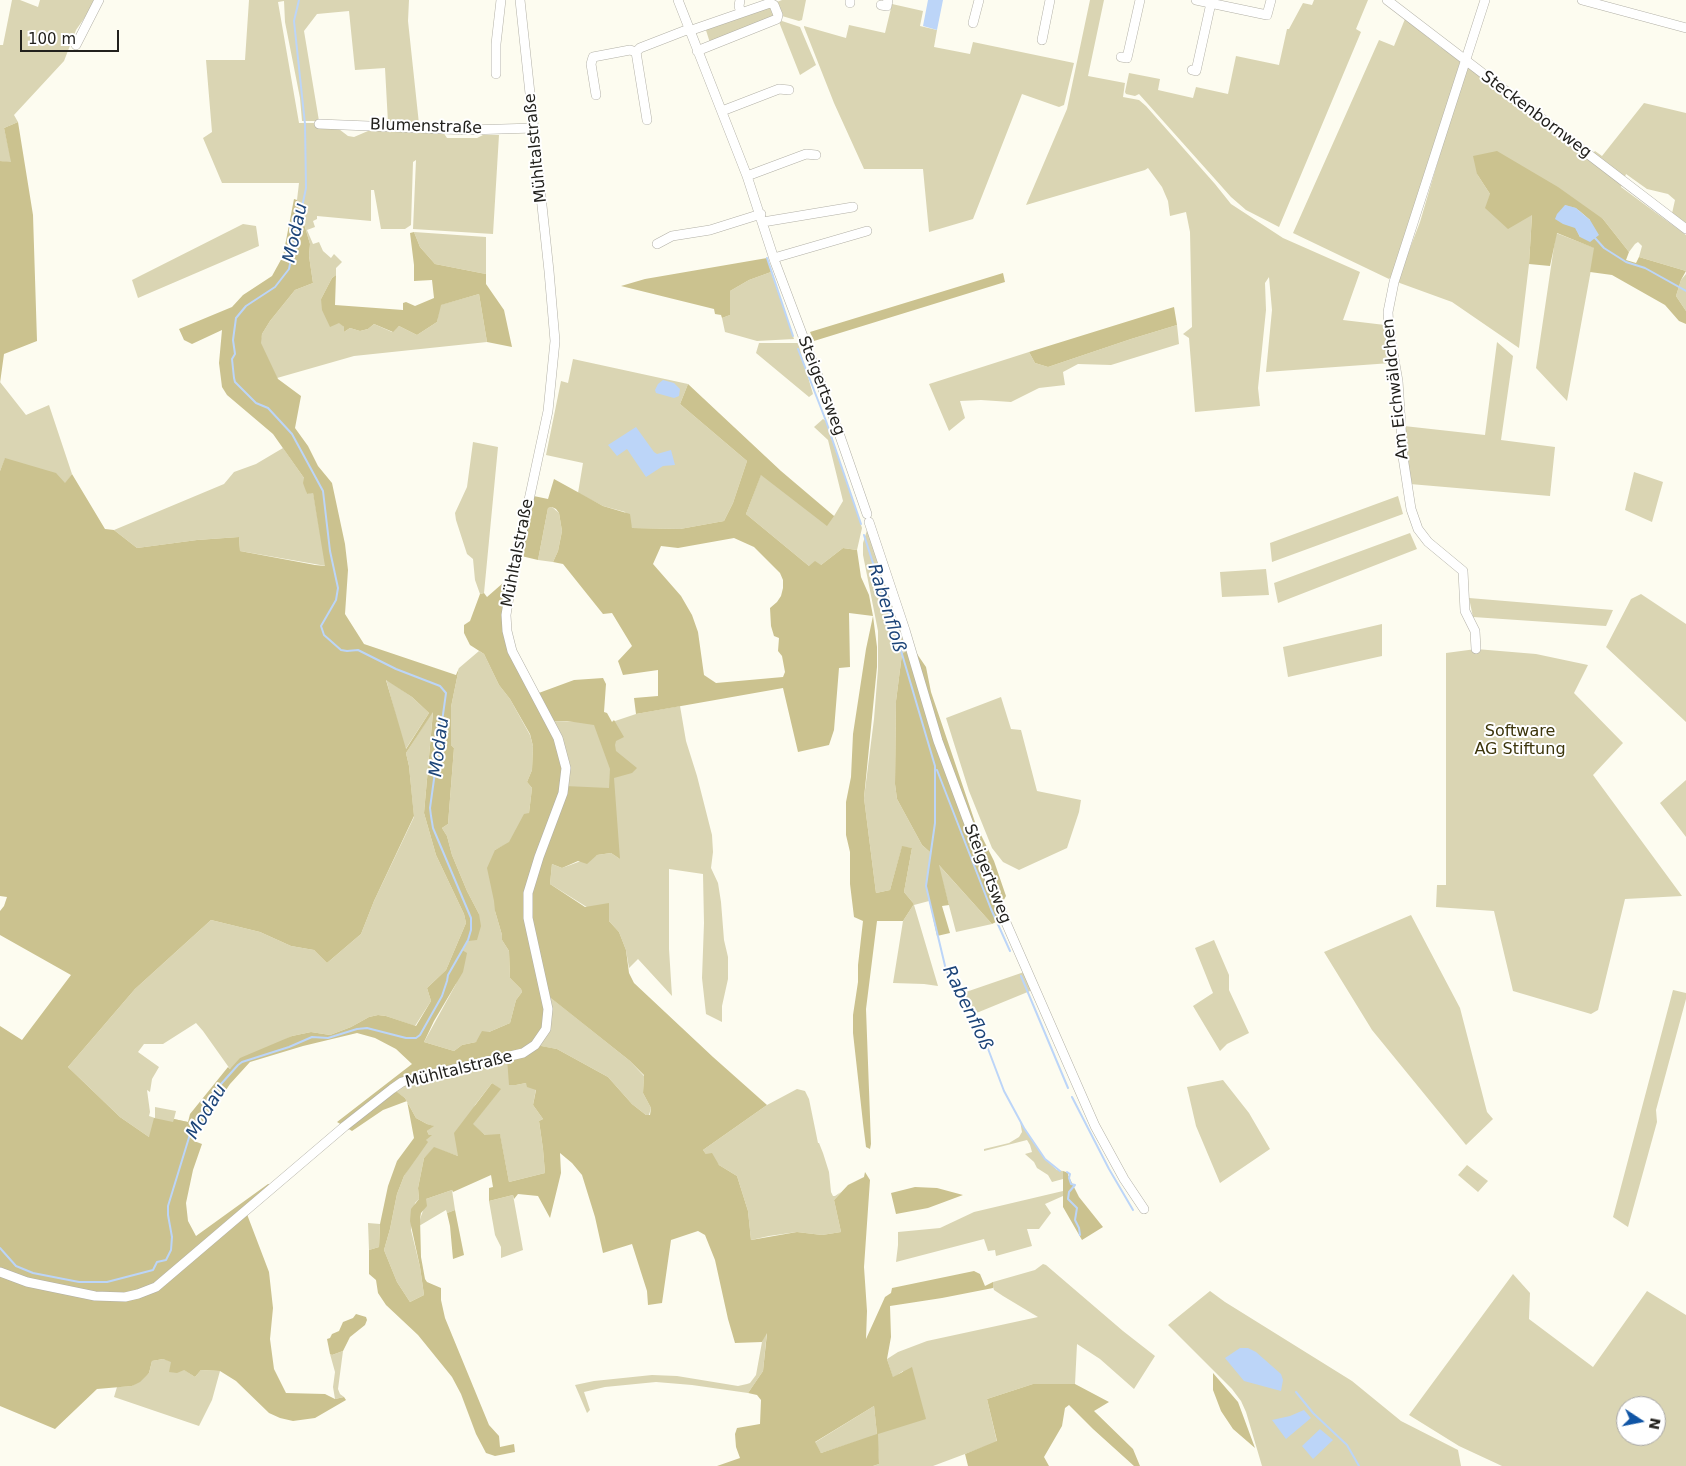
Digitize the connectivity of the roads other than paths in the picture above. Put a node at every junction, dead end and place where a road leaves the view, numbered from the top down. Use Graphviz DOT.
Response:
graph roads {
  1 [pos="99,0"];
  2 [pos="501,0"];
  3 [pos="520,0"];
  4 [pos="678,0"];
  5 [pos="740,0"];
  6 [pos="978,0"];
  7 [pos="1050,0"];
  8 [pos="1140,0"];
  9 [pos="1196,0"];
  10 [pos="1271,0"];
  11 [pos="1387,0"];
  12 [pos="1485,0"];
  13 [pos="1582,0"];
  14 [pos="1211,3"];
  15 [pos="741,13"];
  16 [pos="1686,17"];
  17 [pos="974,23"];
  18 [pos="1685,27"];
  19 [pos="689,30"];
  20 [pos="1042,40"];
  21 [pos="76,45"];
  22 [pos="697,51"];
  23 [pos="636,52"];
  24 [pos="1121,57"];
  25 [pos="1466,61"];
  26 [pos="1192,70"];
  27 [pos="496,74"];
  28 [pos="789,90"];
  29 [pos="596,95"];
  30 [pos="722,111"];
  31 [pos="647,120"];
  32 [pos="319,124"];
  33 [pos="534,128"];
  34 [pos="816,155"];
  35 [pos="748,176"];
  36 [pos="853,207"];
  37 [pos="762,218"];
  38 [pos="1686,229"];
  39 [pos="867,231"];
  40 [pos="658,244"];
  41 [pos="774,258"];
  42 [pos="1476,649"];
  43 [pos="1144,1209"];
  44 [pos="0,1272"];
  1 -- 21 [label="street"];
  2 -- 27 [label="street"];
  3 -- 33 [label="street, Mühltalstraße"];
  4 -- 19 [label="street, Steigertsweg"];
  5 -- 15 [label="street"];
  6 -- 17 [label="street"];
  7 -- 20 [label="street"];
  8 -- 24 [label="street"];
  9 -- 14 [label="street"];
  10 -- 14 [label="street"];
  11 -- 25 [label="street, Steckenbornweg"];
  12 -- 25 [label="street, Am Eichwäldchen"];
  13 -- 18 [label="street"];
  14 -- 26 [label="street"];
  15 -- 19 [label="street"];
  15 -- 22 [label="street"];
  16 -- 18 [label="street"];
  19 -- 22 [label="street, Steigertsweg"];
  19 -- 23 [label="street"];
  22 -- 30 [label="street, Steigertsweg"];
  23 -- 29 [label="street"];
  23 -- 31 [label="street"];
  25 -- 38 [label="street, Steckenbornweg"];
  25 -- 42 [label="street, Am Eichwäldchen"];
  28 -- 30 [label="street"];
  30 -- 35 [label="street, Steigertsweg"];
  32 -- 33 [label="street, Blumenstraße"];
  33 -- 44 [label="street, Mühltalstraße"];
  34 -- 35 [label="street"];
  35 -- 37 [label="street, Steigertsweg"];
  36 -- 37 [label="street"];
  37 -- 40 [label="street"];
  37 -- 41 [label="street, Steigertsweg"];
  39 -- 41 [label="street"];
  41 -- 43 [label="street, Steigertsweg"];
}
